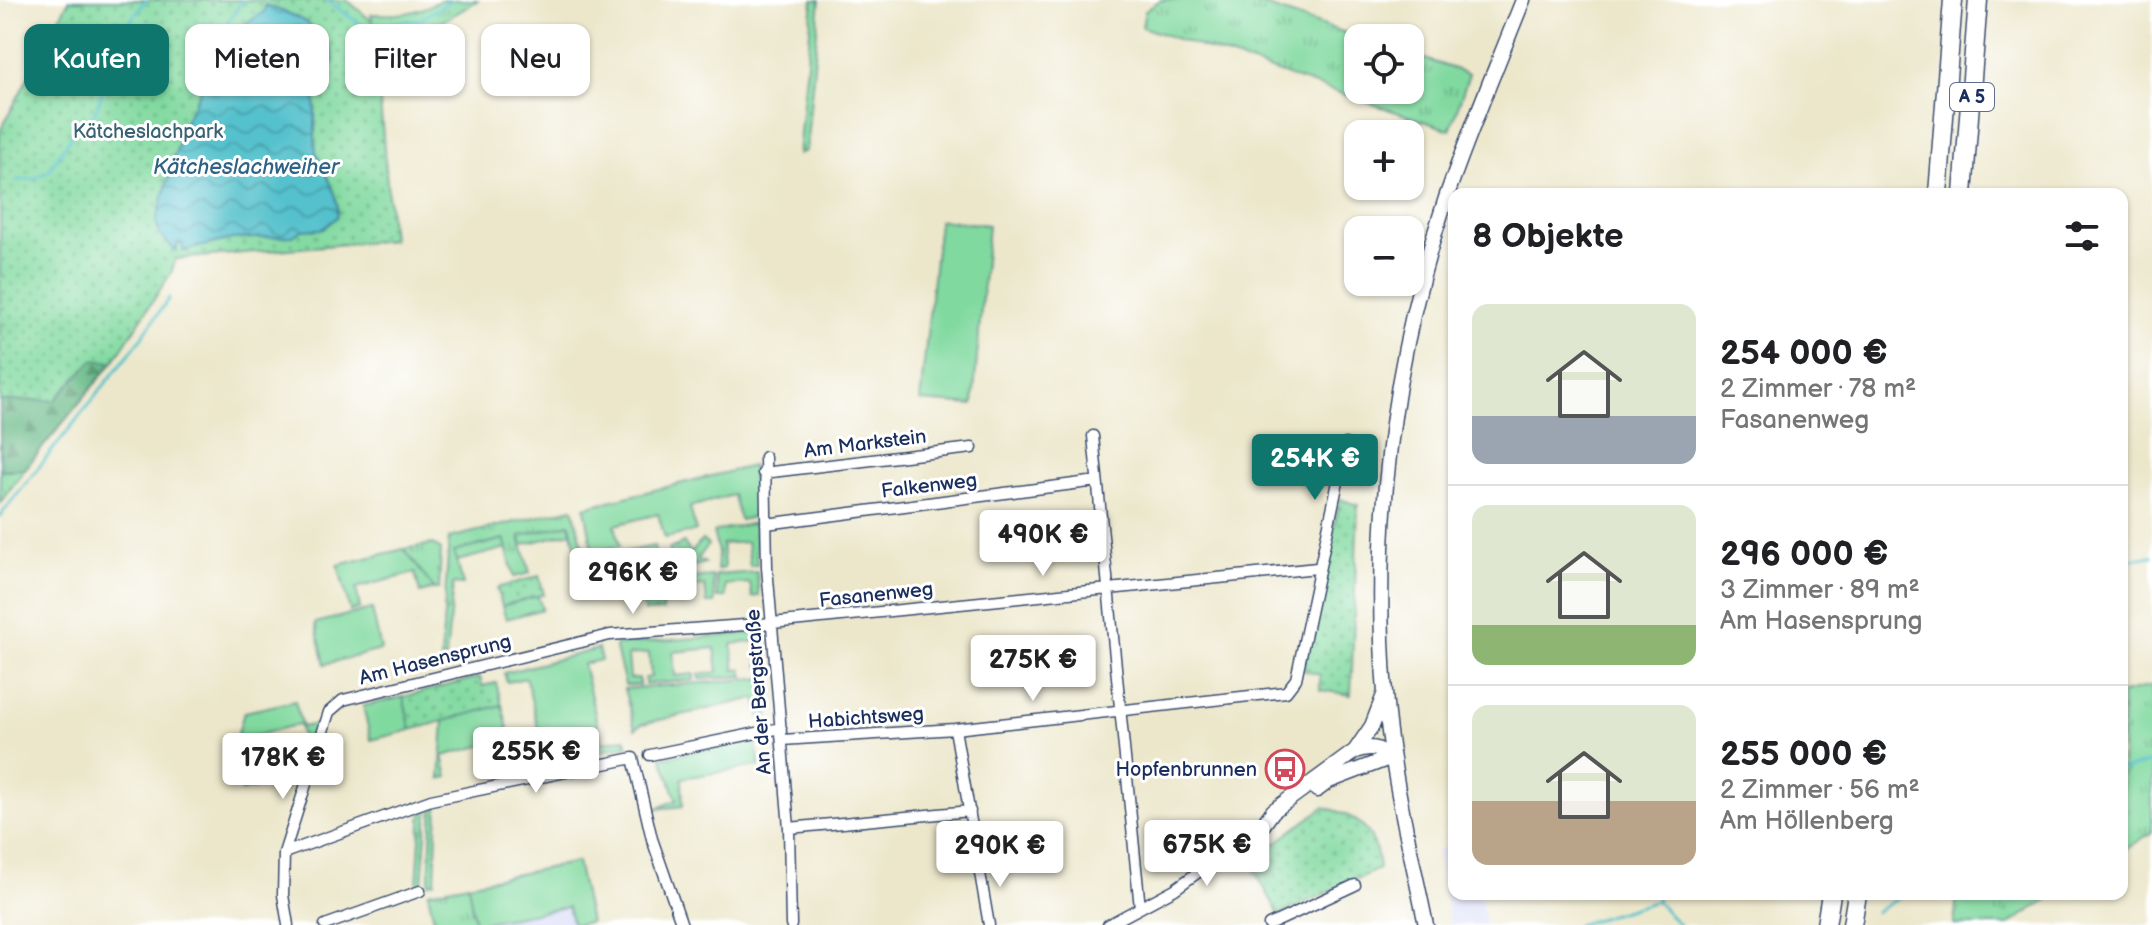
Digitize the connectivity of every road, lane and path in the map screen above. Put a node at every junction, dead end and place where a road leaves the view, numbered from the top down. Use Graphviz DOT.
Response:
graph roads {
  1 [pos="1523,0"];
  2 [pos="1953,0"];
  3 [pos="1978,0"];
  4 [pos="1450,188"];
  5 [pos="1938,188"];
  6 [pos="1963,188"];
  7 [pos="1448,193"];
  8 [pos="1093,436"];
  9 [pos="1346,444"];
  10 [pos="972,448"];
  11 [pos="765,457"];
  12 [pos="763,473"];
  13 [pos="1097,481"];
  14 [pos="766,524"];
  15 [pos="1317,568"];
  16 [pos="1108,589"];
  17 [pos="772,623"];
  18 [pos="1385,693"];
  19 [pos="1120,711"];
  20 [pos="781,728"];
  21 [pos="955,729"];
  22 [pos="782,740"];
  23 [pos="1355,751"];
  24 [pos="650,755"];
  25 [pos="1392,757"];
  26 [pos="1364,767"];
  27 [pos="1397,788"];
  28 [pos="970,811"];
  29 [pos="1263,825"];
  30 [pos="789,828"];
  31 [pos="284,853"];
  32 [pos="1355,885"];
  33 [pos="420,891"];
  34 [pos="1830,900"];
  35 [pos="1856,900"];
  36 [pos="1140,908"];
  37 [pos="1127,920"];
  38 [pos="288,925"];
  39 [pos="325,925"];
  40 [pos="682,925"];
  41 [pos="791,925"];
  42 [pos="989,925"];
  43 [pos="1108,925"];
  44 [pos="1269,925"];
  45 [pos="1426,925"];
  46 [pos="1826,925"];
  47 [pos="1852,925"];
  1 -- 4 [label="main road"];
  2 -- 5 [label="highway, A 5"];
  3 -- 6 [label="highway, A 5"];
  7 -- 18 [label="main road"];
  8 -- 13 [label="street"];
  9 -- 15 [label="street"];
  10 -- 12 [label="street, Am Markstein"];
  11 -- 12 [label="street, An der Bergstraße"];
  12 -- 14 [label="street, An der Bergstraße"];
  13 -- 14 [label="street, Falkenweg"];
  13 -- 16 [label="street"];
  14 -- 17 [label="street, An der Bergstraße"];
  15 -- 16 [label="street, Fasanenweg"];
  15 -- 19 [label="street, Habichtsweg"];
  16 -- 17 [label="street, Fasanenweg"];
  16 -- 19 [label="street"];
  17 -- 20 [label="street, An der Bergstraße"];
  17 -- 31 [label="street, Am Hasensprung"];
  18 -- 23 [label="main road"];
  18 -- 25 [label="main road"];
  19 -- 21 [label="street, Habichtsweg"];
  19 -- 36 [label="street"];
  20 -- 22 [label="street, An der Bergstraße"];
  20 -- 24 [label="street"];
  21 -- 22 [label="street, Habichtsweg"];
  21 -- 28 [label="street"];
  22 -- 30 [label="street, An der Bergstraße"];
  23 -- 25 [label="main road"];
  23 -- 29 [label="main road"];
  25 -- 26 [label="main road"];
  25 -- 27 [label="main road"];
  26 -- 27 [label="main road"];
  26 -- 29 [label="main road"];
  27 -- 45 [label="main road"];
  28 -- 30 [label="street"];
  28 -- 42 [label="street"];
  29 -- 36 [label="street"];
  30 -- 41 [label="street, An der Bergstraße"];
  31 -- 38 [label="street, Am Hasensprung"];
  31 -- 40 [label="street"];
  32 -- 44 [label="street"];
  33 -- 39 [label="street"];
  34 -- 46 [label="highway"];
  35 -- 47 [label="highway"];
  36 -- 37 [label="street"];
  37 -- 43 [label="street"];
}
